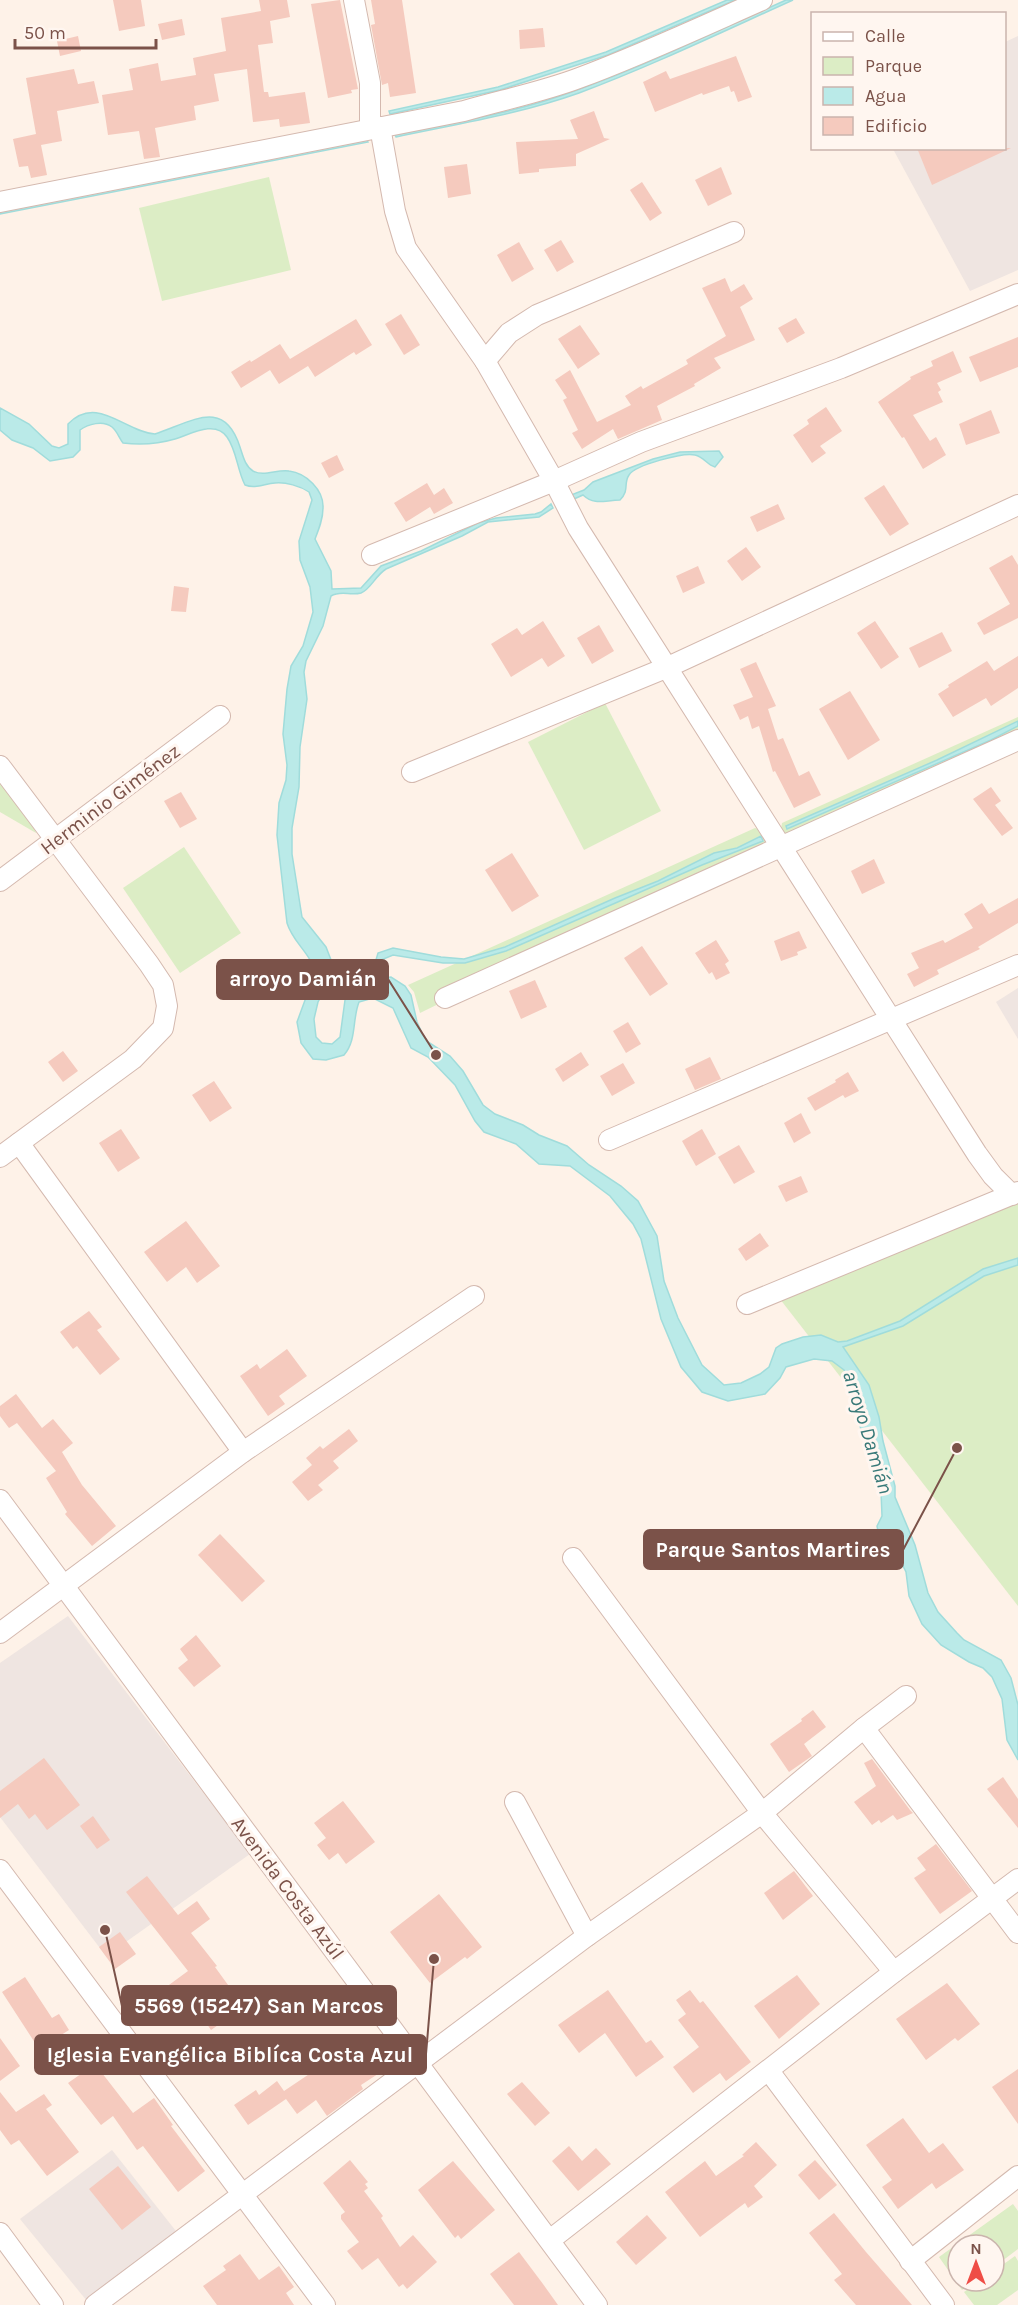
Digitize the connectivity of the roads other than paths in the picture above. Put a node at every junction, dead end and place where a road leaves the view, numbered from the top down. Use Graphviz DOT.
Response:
graph roads {
  1 [pos="354,0"];
  2 [pos="762,0"];
  3 [pos="375,128"];
  4 [pos="0,202"];
  5 [pos="734,231"];
  6 [pos="1018,294"];
  7 [pos="485,361"];
  8 [pos="554,481"];
  9 [pos="1018,505"];
  10 [pos="372,555"];
  11 [pos="668,667"];
  12 [pos="220,716"];
  13 [pos="1018,740"];
  14 [pos="0,766"];
  15 [pos="412,772"];
  16 [pos="56,839"];
  17 [pos="780,847"];
  18 [pos="0,881"];
  19 [pos="1018,965"];
  20 [pos="445,998"];
  21 [pos="892,1020"];
  22 [pos="609,1140"];
  23 [pos="19,1143"];
  24 [pos="0,1157"];
  25 [pos="1015,1194"];
  26 [pos="474,1296"];
  27 [pos="747,1304"];
  28 [pos="243,1452"];
  29 [pos="0,1500"];
  30 [pos="573,1558"];
  31 [pos="64,1586"];
  32 [pos="0,1633"];
  33 [pos="906,1696"];
  34 [pos="864,1728"];
  35 [pos="515,1802"];
  36 [pos="762,1813"];
  37 [pos="0,1870"];
  38 [pos="1018,1879"];
  39 [pos="992,1899"];
  40 [pos="1018,1933"];
  41 [pos="587,1936"];
  42 [pos="894,1972"];
  43 [pos="418,2063"];
  44 [pos="769,2071"];
  45 [pos="1018,2176"];
  46 [pos="242,2194"];
  47 [pos="0,2233"];
  48 [pos="550,2240"];
  49 [pos="910,2261"];
  50 [pos="53,2305"];
  51 [pos="95,2305"];
  52 [pos="325,2305"];
  53 [pos="597,2305"];
  54 [pos="944,2305"];
  1 -- 3 [label="street"];
  2 -- 3 [label="street"];
  3 -- 4 [label="street"];
  3 -- 7 [label="street"];
  5 -- 7 [label="street"];
  6 -- 8 [label="street"];
  7 -- 8 [label="street"];
  8 -- 10 [label="street"];
  8 -- 11 [label="street"];
  9 -- 11 [label="street"];
  11 -- 15 [label="street"];
  11 -- 17 [label="street"];
  12 -- 16 [label="street, Herminio Giménez"];
  13 -- 17 [label="street"];
  14 -- 16 [label="street"];
  16 -- 18 [label="street, Herminio Giménez"];
  16 -- 23 [label="street"];
  17 -- 20 [label="street"];
  17 -- 21 [label="street"];
  19 -- 21 [label="street"];
  21 -- 22 [label="street"];
  21 -- 25 [label="street"];
  23 -- 24 [label="street"];
  23 -- 28 [label="street"];
  25 -- 27 [label="street"];
  26 -- 28 [label="street"];
  28 -- 31 [label="street"];
  29 -- 31 [label="street, Avenida Costa Azúl"];
  30 -- 36 [label="street"];
  31 -- 32 [label="street"];
  31 -- 43 [label="street, Avenida Costa Azúl"];
  33 -- 34 [label="street"];
  34 -- 36 [label="street"];
  34 -- 39 [label="street"];
  35 -- 41 [label="street"];
  36 -- 41 [label="street"];
  36 -- 42 [label="street"];
  37 -- 46 [label="street"];
  38 -- 39 [label="street"];
  39 -- 40 [label="street"];
  39 -- 42 [label="street"];
  41 -- 43 [label="street"];
  42 -- 44 [label="street"];
  43 -- 46 [label="street"];
  43 -- 48 [label="street, Avenida Costa Azúl"];
  44 -- 48 [label="street"];
  44 -- 49 [label="street"];
  45 -- 49 [label="street"];
  46 -- 51 [label="street"];
  46 -- 52 [label="street"];
  47 -- 50 [label="street"];
  48 -- 53 [label="street, Avenida Costa Azúl"];
  49 -- 54 [label="street"];
}
